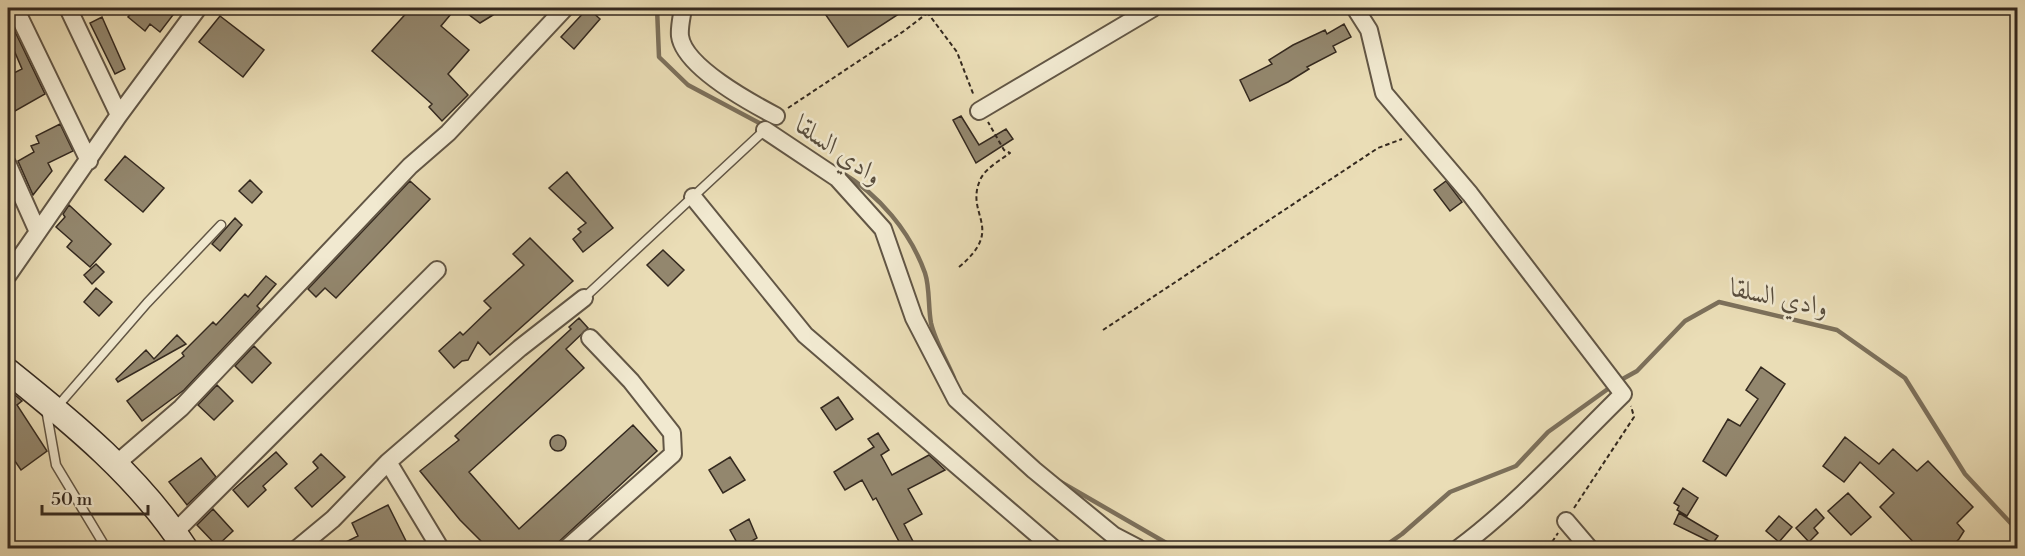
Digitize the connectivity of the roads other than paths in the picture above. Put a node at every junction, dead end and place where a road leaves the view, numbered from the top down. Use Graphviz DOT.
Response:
graph roads {
  1 [pos="15,8"];
  2 [pos="69,8"];
  3 [pos="198,8"];
  4 [pos="566,8"];
  5 [pos="683,8"];
  6 [pos="1153,8"];
  7 [pos="1354,8"];
  8 [pos="979,111"];
  9 [pos="119,115"];
  10 [pos="776,116"];
  11 [pos="765,130"];
  12 [pos="89,160"];
  13 [pos="8,165"];
  14 [pos="693,197"];
  15 [pos="221,225"];
  16 [pos="38,232"];
  17 [pos="437,270"];
  18 [pos="8,275"];
  19 [pos="584,298"];
  20 [pos="590,338"];
  21 [pos="8,371"];
  22 [pos="50,404"];
  23 [pos="388,462"];
  24 [pos="116,464"];
  25 [pos="1566,521"];
  26 [pos="180,540"];
  27 [pos="106,549"];
  28 [pos="298,549"];
  29 [pos="440,549"];
  30 [pos="567,549"];
  31 [pos="1053,549"];
  32 [pos="1138,549"];
  33 [pos="1459,549"];
  34 [pos="1589,549"];
  1 -- 12 [label="street"];
  2 -- 9 [label="street"];
  3 -- 9 [label="street"];
  4 -- 24 [label="street"];
  5 -- 10 [label="street"];
  6 -- 8 [label="street"];
  7 -- 33 [label="street"];
  9 -- 12 [label="street"];
  10 -- 11 [label="lane"];
  11 -- 14 [label="lane"];
  11 -- 32 [label="street"];
  12 -- 16 [label="street"];
  13 -- 16 [label="street"];
  14 -- 19 [label="lane"];
  14 -- 31 [label="street"];
  15 -- 22 [label="lane"];
  16 -- 18 [label="street"];
  17 -- 26 [label="street"];
  19 -- 23 [label="street"];
  20 -- 30 [label="street"];
  21 -- 22 [label="main road"];
  22 -- 24 [label="main road"];
  22 -- 27 [label="lane"];
  23 -- 28 [label="street"];
  23 -- 29 [label="street"];
  24 -- 26 [label="main road"];
  25 -- 34 [label="street"];
}
